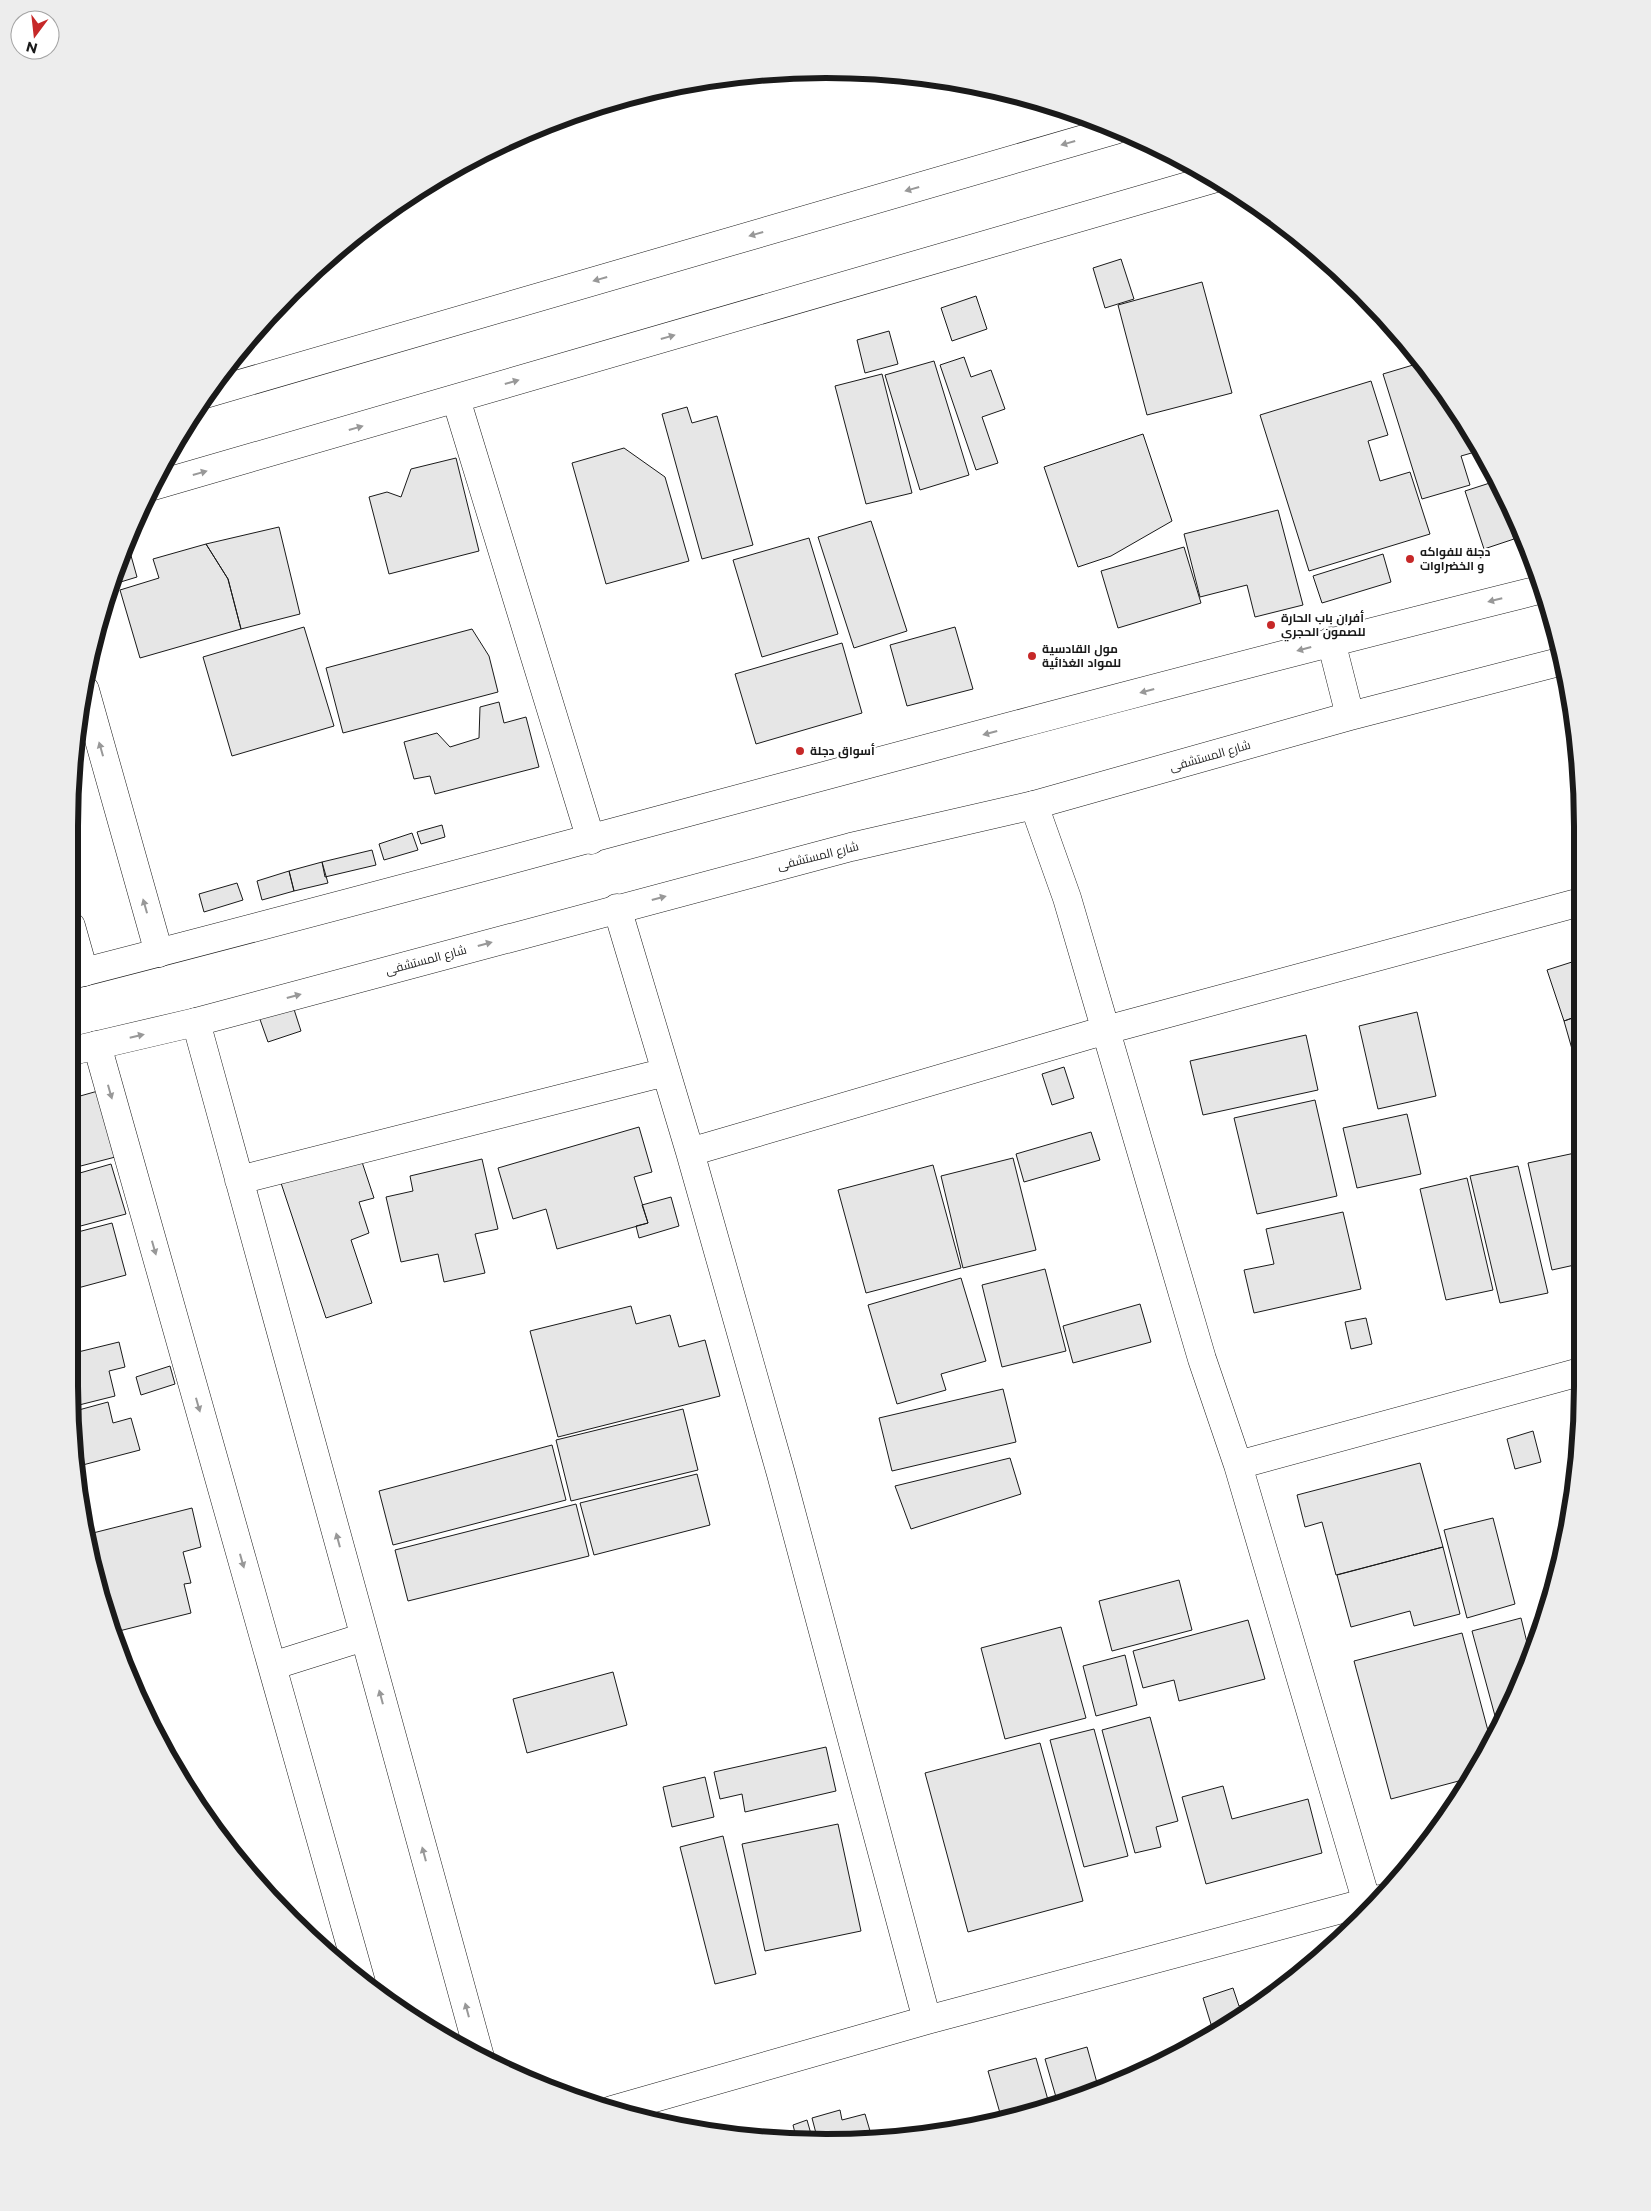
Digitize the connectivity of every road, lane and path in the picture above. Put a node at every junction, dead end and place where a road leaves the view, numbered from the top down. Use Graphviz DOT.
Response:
graph roads {
  1 [pos="1107,132"];
  2 [pos="1205,181"];
  3 [pos="218,390"];
  4 [pos="456,399"];
  5 [pos="161,484"];
  6 [pos="1535,590"];
  7 [pos="1331,641"];
  8 [pos="1555,663"];
  9 [pos="88,702"];
  10 [pos="1350,716"];
  11 [pos="1034,805"];
  12 [pos="591,840"];
  13 [pos="1574,904"];
  14 [pos="617,908"];
  15 [pos="159,953"];
  16 [pos="78,973"];
  17 [pos="196,1022"];
  18 [pos="1106,1030"];
  19 [pos="84,1048"];
  20 [pos="666,1072"];
  21 [pos="690,1152"];
  22 [pos="240,1180"];
  23 [pos="1574,1374"];
  24 [pos="1238,1465"];
  25 [pos="364,1637"];
  26 [pos="272,1666"];
  27 [pos="1371,1897"];
  28 [pos="1365,1903"];
  29 [pos="357,1969"];
  30 [pos="927,2020"];
  31 [pos="477,2047"];
  32 [pos="626,2106"];
  1 -- 3 [label="street, one-way"];
  4 -- 2 [label="street, one-way"];
  5 -- 4 [label="street, one-way"];
  4 -- 12 [label="street"];
  6 -- 7 [label="street, one-way"];
  7 -- 10 [label="street"];
  7 -- 12 [label="street, one-way"];
  8 -- 10 [label="street, شارع المستشفى"];
  15 -- 9 [label="street, one-way"];
  10 -- 11 [label="street, شارع المستشفى"];
  14 -- 11 [label="street, شارع المستشفى, one-way"];
  11 -- 18 [label="street"];
  12 -- 15 [label="street"];
  13 -- 18 [label="street"];
  17 -- 14 [label="street, شارع المستشفى, one-way"];
  14 -- 20 [label="street"];
  15 -- 16 [label="street"];
  19 -- 17 [label="street, شارع المستشفى, one-way"];
  17 -- 22 [label="street"];
  18 -- 21 [label="street"];
  18 -- 24 [label="street"];
  19 -- 26 [label="street, one-way"];
  20 -- 21 [label="street"];
  20 -- 22 [label="street"];
  21 -- 30 [label="street"];
  25 -- 22 [label="street, one-way"];
  23 -- 24 [label="street"];
  24 -- 27 [label="street"];
  25 -- 26 [label="street"];
  31 -- 25 [label="street, one-way"];
  26 -- 29 [label="street"];
  28 -- 30 [label="street"];
  30 -- 32 [label="street"];
}
